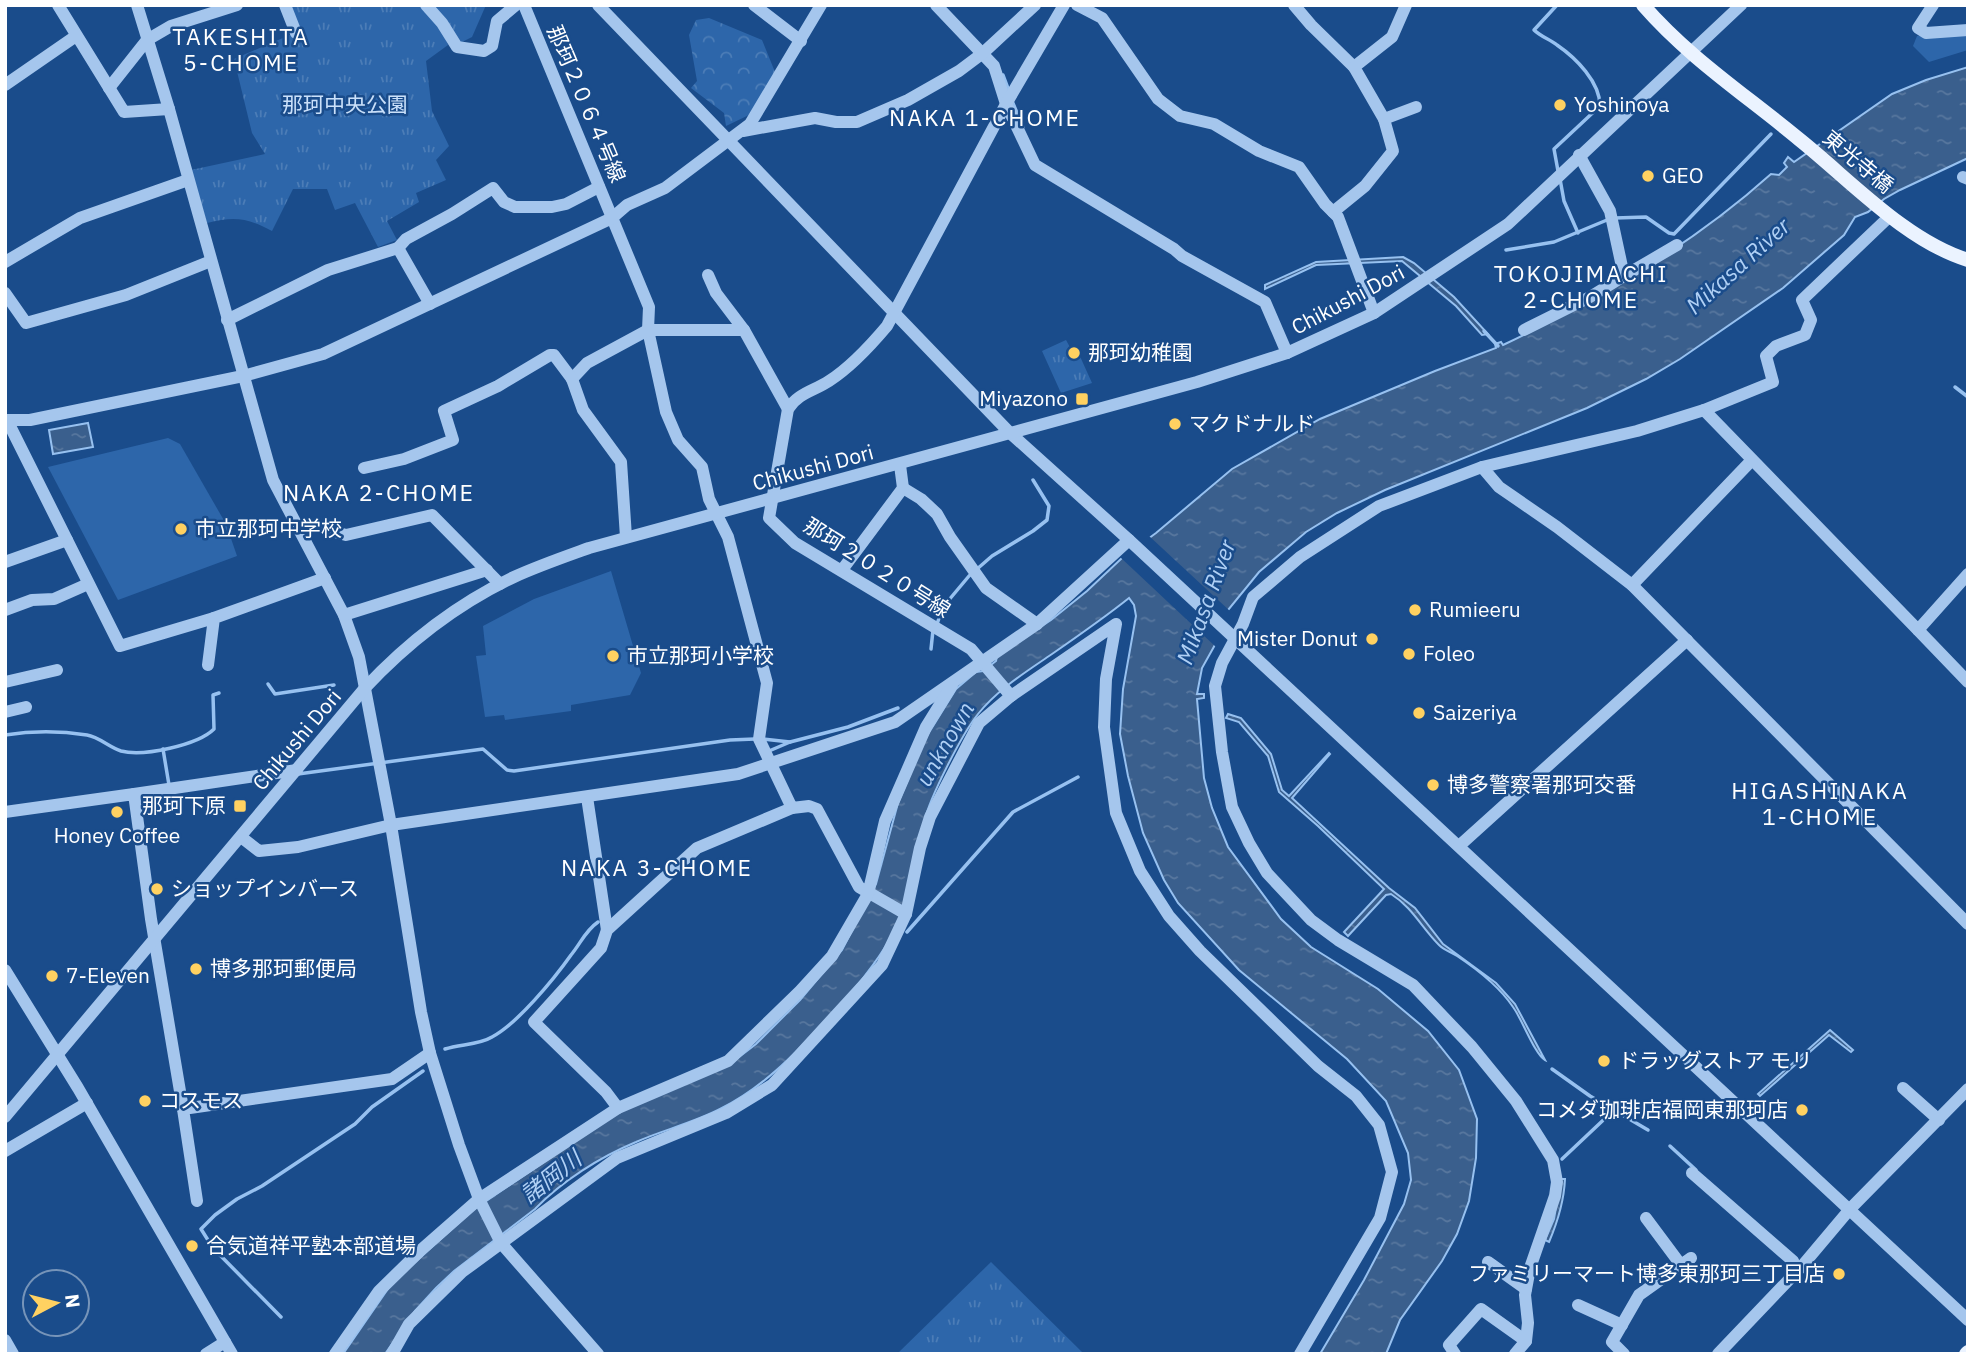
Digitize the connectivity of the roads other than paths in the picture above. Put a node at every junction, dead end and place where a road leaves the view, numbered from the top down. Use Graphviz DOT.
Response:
graph roads {
  1 [pos="58,5"];
  2 [pos="136,5"];
  3 [pos="237,5"];
  4 [pos="285,5"];
  5 [pos="426,5"];
  6 [pos="516,5"];
  7 [pos="524,5"];
  8 [pos="754,5"];
  9 [pos="821,5"];
  10 [pos="936,5"];
  11 [pos="1035,5"];
  12 [pos="1063,5"];
  13 [pos="1077,5"];
  14 [pos="1294,5"];
  15 [pos="1406,5"];
  16 [pos="1643,5"];
  17 [pos="1741,5"];
  18 [pos="1933,5"];
  19 [pos="602,7"];
  20 [pos="1968,30"];
  21 [pos="296,33"];
  22 [pos="76,36"];
  23 [pos="147,40"];
  24 [pos="801,41"];
  25 [pos="983,53"];
  26 [pos="1689,53"];
  27 [pos="1354,67"];
  28 [pos="5,85"];
  29 [pos="110,88"];
  30 [pos="1006,104"];
  31 [pos="1416,107"];
  32 [pos="169,109"];
  33 [pos="1384,119"];
  34 [pos="743,131"];
  35 [pos="727,141"];
  36 [pos="1580,155"];
  37 [pos="188,180"];
  38 [pos="599,187"];
  39 [pos="1333,212"];
  40 [pos="1890,216"];
  41 [pos="612,218"];
  42 [pos="1677,245"];
  43 [pos="398,248"];
  44 [pos="1968,260"];
  45 [pos="5,261"];
  46 [pos="211,261"];
  47 [pos="709,275"];
  48 [pos="1624,276"];
  49 [pos="5,293"];
  50 [pos="430,304"];
  51 [pos="1374,313"];
  52 [pos="894,314"];
  53 [pos="228,320"];
  54 [pos="648,330"];
  55 [pos="744,330"];
  56 [pos="1524,330"];
  57 [pos="1287,353"];
  58 [pos="243,376"];
  59 [pos="572,379"];
  60 [pos="788,409"];
  61 [pos="1703,410"];
  62 [pos="6,420"];
  63 [pos="1009,432"];
  64 [pos="1752,460"];
  65 [pos="900,464"];
  66 [pos="1482,467"];
  67 [pos="364,468"];
  68 [pos="903,488"];
  69 [pos="773,499"];
  70 [pos="716,514"];
  71 [pos="299,528"];
  72 [pos="626,537"];
  73 [pos="66,540"];
  74 [pos="1129,540"];
  75 [pos="5,562"];
  76 [pos="487,570"];
  77 [pos="842,570"];
  78 [pos="1968,574"];
  79 [pos="325,578"];
  80 [pos="88,584"];
  81 [pos="500,584"];
  82 [pos="1632,584"];
  83 [pos="5,610"];
  84 [pos="344,615"];
  85 [pos="214,618"];
  86 [pos="1037,624"];
  87 [pos="1918,630"];
  88 [pos="1234,638"];
  89 [pos="1687,640"];
  90 [pos="983,662"];
  91 [pos="208,665"];
  92 [pos="57,670"];
  93 [pos="5,682"];
  94 [pos="954,682"];
  95 [pos="1968,682"];
  96 [pos="364,689"];
  97 [pos="1009,693"];
  98 [pos="26,707"];
  99 [pos="5,712"];
  100 [pos="772,764"];
  101 [pos="297,770"];
  102 [pos="134,794"];
  103 [pos="587,797"];
  104 [pos="792,808"];
  105 [pos="5,811"];
  106 [pos="391,825"];
  107 [pos="241,837"];
  108 [pos="1459,846"];
  109 [pos="868,894"];
  110 [pos="906,914"];
  111 [pos="1968,924"];
  112 [pos="607,930"];
  113 [pos="155,939"];
  114 [pos="5,970"];
  115 [pos="430,1053"];
  116 [pos="58,1054"];
  117 [pos="1903,1088"];
  118 [pos="1968,1090"];
  119 [pos="87,1104"];
  120 [pos="618,1108"];
  121 [pos="183,1109"];
  122 [pos="5,1117"];
  123 [pos="1939,1120"];
  124 [pos="5,1152"];
  125 [pos="1692,1173"];
  126 [pos="479,1199"];
  127 [pos="197,1201"];
  128 [pos="1850,1209"];
  129 [pos="1646,1218"];
  130 [pos="501,1243"];
  131 [pos="1488,1262"];
  132 [pos="1797,1271"];
  133 [pos="1526,1289"];
  134 [pos="1578,1305"];
  135 [pos="1968,1320"];
  136 [pos="1622,1325"];
  137 [pos="5,1340"];
  138 [pos="1527,1341"];
  139 [pos="228,1348"];
  140 [pos="1452,1349"];
  141 [pos="13,1354"];
  142 [pos="206,1354"];
  143 [pos="335,1354"];
  144 [pos="392,1354"];
  145 [pos="598,1354"];
  146 [pos="1300,1354"];
  147 [pos="1516,1354"];
  148 [pos="1624,1354"];
  149 [pos="1718,1354"];
  1 -- 22 [label="street"];
  2 -- 23 [label="street"];
  3 -- 23 [label="street"];
  4 -- 21 [label="street"];
  5 -- 6 [label="street"];
  7 -- 38 [label="street, 那珂２０６４号線"];
  8 -- 24 [label="street"];
  9 -- 24 [label="street"];
  10 -- 25 [label="street"];
  11 -- 25 [label="street"];
  12 -- 30 [label="street"];
  13 -- 39 [label="street"];
  14 -- 27 [label="street"];
  15 -- 27 [label="street"];
  16 -- 26 [label="main road, 東光寺橋"];
  17 -- 26 [label="street, Chikushi Dori"];
  18 -- 20 [label="street"];
  19 -- 35 [label="street"];
  22 -- 28 [label="street"];
  22 -- 29 [label="street"];
  23 -- 29 [label="street"];
  23 -- 32 [label="street"];
  24 -- 34 [label="street"];
  25 -- 30 [label="street"];
  25 -- 34 [label="street"];
  26 -- 36 [label="street, Chikushi Dori"];
  26 -- 40 [label="main road, 東光寺橋"];
  27 -- 33 [label="street"];
  29 -- 32 [label="street"];
  30 -- 52 [label="street"];
  30 -- 57 [label="street"];
  31 -- 33 [label="street"];
  32 -- 37 [label="street"];
  33 -- 39 [label="street"];
  34 -- 35 [label="street"];
  35 -- 41 [label="street"];
  35 -- 52 [label="street"];
  36 -- 48 [label="street"];
  36 -- 51 [label="street, Chikushi Dori"];
  37 -- 45 [label="street"];
  37 -- 46 [label="street"];
  38 -- 41 [label="street, 那珂２０６４号線"];
  38 -- 43 [label="street"];
  39 -- 51 [label="street"];
  40 -- 44 [label="main road, 東光寺橋"];
  40 -- 61 [label="street"];
  41 -- 50 [label="street"];
  41 -- 54 [label="street, 那珂２０６４号線"];
  42 -- 48 [label="street"];
  43 -- 50 [label="street"];
  43 -- 53 [label="street"];
  46 -- 49 [label="street"];
  46 -- 53 [label="street"];
  47 -- 55 [label="street"];
  48 -- 56 [label="street"];
  50 -- 58 [label="street"];
  51 -- 57 [label="street, Chikushi Dori"];
  52 -- 60 [label="street"];
  52 -- 63 [label="street"];
  53 -- 58 [label="street"];
  54 -- 55 [label="street"];
  54 -- 59 [label="street"];
  54 -- 70 [label="street, 那珂２０６４号線"];
  55 -- 60 [label="street"];
  57 -- 63 [label="street, Chikushi Dori"];
  58 -- 62 [label="street"];
  58 -- 71 [label="street"];
  59 -- 67 [label="street"];
  59 -- 72 [label="street"];
  60 -- 69 [label="street"];
  61 -- 64 [label="street"];
  61 -- 66 [label="street"];
  62 -- 73 [label="street"];
  63 -- 65 [label="street, Chikushi Dori"];
  63 -- 74 [label="street"];
  64 -- 82 [label="street"];
  64 -- 87 [label="street"];
  65 -- 68 [label="street"];
  65 -- 69 [label="street, Chikushi Dori"];
  66 -- 82 [label="street"];
  66 -- 88 [label="street"];
  68 -- 77 [label="street"];
  68 -- 86 [label="street"];
  69 -- 70 [label="street, Chikushi Dori"];
  69 -- 77 [label="street, 那珂２０２０号線"];
  70 -- 72 [label="street, Chikushi Dori"];
  70 -- 100 [label="street, 那珂２０６４号線"];
  71 -- 76 [label="street"];
  71 -- 79 [label="street"];
  72 -- 81 [label="street, Chikushi Dori"];
  73 -- 75 [label="street"];
  73 -- 80 [label="street"];
  74 -- 86 [label="street"];
  74 -- 88 [label="street"];
  76 -- 81 [label="street"];
  76 -- 84 [label="street"];
  77 -- 90 [label="street, 那珂２０２０号線"];
  78 -- 87 [label="street"];
  79 -- 84 [label="street"];
  79 -- 85 [label="street"];
  80 -- 83 [label="street"];
  80 -- 85 [label="street"];
  81 -- 96 [label="street, Chikushi Dori"];
  82 -- 89 [label="street"];
  84 -- 96 [label="street"];
  85 -- 91 [label="street"];
  86 -- 90 [label="street"];
  87 -- 95 [label="street"];
  88 -- 108 [label="street"];
  88 -- 133 [label="street"];
  89 -- 108 [label="street"];
  89 -- 111 [label="street"];
  90 -- 94 [label="street"];
  90 -- 97 [label="street, 那珂２０２０号線"];
  92 -- 93 [label="street"];
  94 -- 100 [label="street"];
  94 -- 109 [label="street"];
  96 -- 101 [label="street, Chikushi Dori"];
  96 -- 106 [label="street"];
  97 -- 110 [label="street"];
  97 -- 146 [label="street"];
  98 -- 99 [label="street"];
  100 -- 103 [label="street"];
  100 -- 104 [label="street, 那珂２０６４号線"];
  101 -- 102 [label="street"];
  101 -- 107 [label="street, Chikushi Dori"];
  102 -- 105 [label="street"];
  102 -- 113 [label="street"];
  103 -- 106 [label="street"];
  103 -- 112 [label="street"];
  104 -- 109 [label="street"];
  104 -- 112 [label="street"];
  106 -- 107 [label="street"];
  106 -- 115 [label="street"];
  107 -- 113 [label="street, Chikushi Dori"];
  108 -- 128 [label="street"];
  109 -- 110 [label="street"];
  109 -- 120 [label="street"];
  110 -- 130 [label="street"];
  112 -- 120 [label="street"];
  113 -- 116 [label="street, Chikushi Dori"];
  113 -- 121 [label="street"];
  114 -- 116 [label="street"];
  115 -- 121 [label="street"];
  115 -- 126 [label="street"];
  116 -- 119 [label="street"];
  116 -- 122 [label="street, Chikushi Dori"];
  117 -- 123 [label="street"];
  118 -- 123 [label="street"];
  119 -- 124 [label="street"];
  119 -- 139 [label="street"];
  120 -- 126 [label="street"];
  121 -- 127 [label="street"];
  123 -- 128 [label="street"];
  125 -- 132 [label="street"];
  126 -- 130 [label="street"];
  126 -- 143 [label="street"];
  128 -- 132 [label="street"];
  128 -- 135 [label="street"];
  129 -- 136 [label="street"];
  130 -- 144 [label="street"];
  130 -- 145 [label="street"];
  131 -- 133 [label="street"];
  132 -- 149 [label="street"];
  133 -- 138 [label="street"];
  134 -- 136 [label="street"];
  136 -- 148 [label="street"];
  137 -- 141 [label="street"];
  138 -- 140 [label="street"];
  138 -- 147 [label="street"];
  139 -- 142 [label="street"];
}
